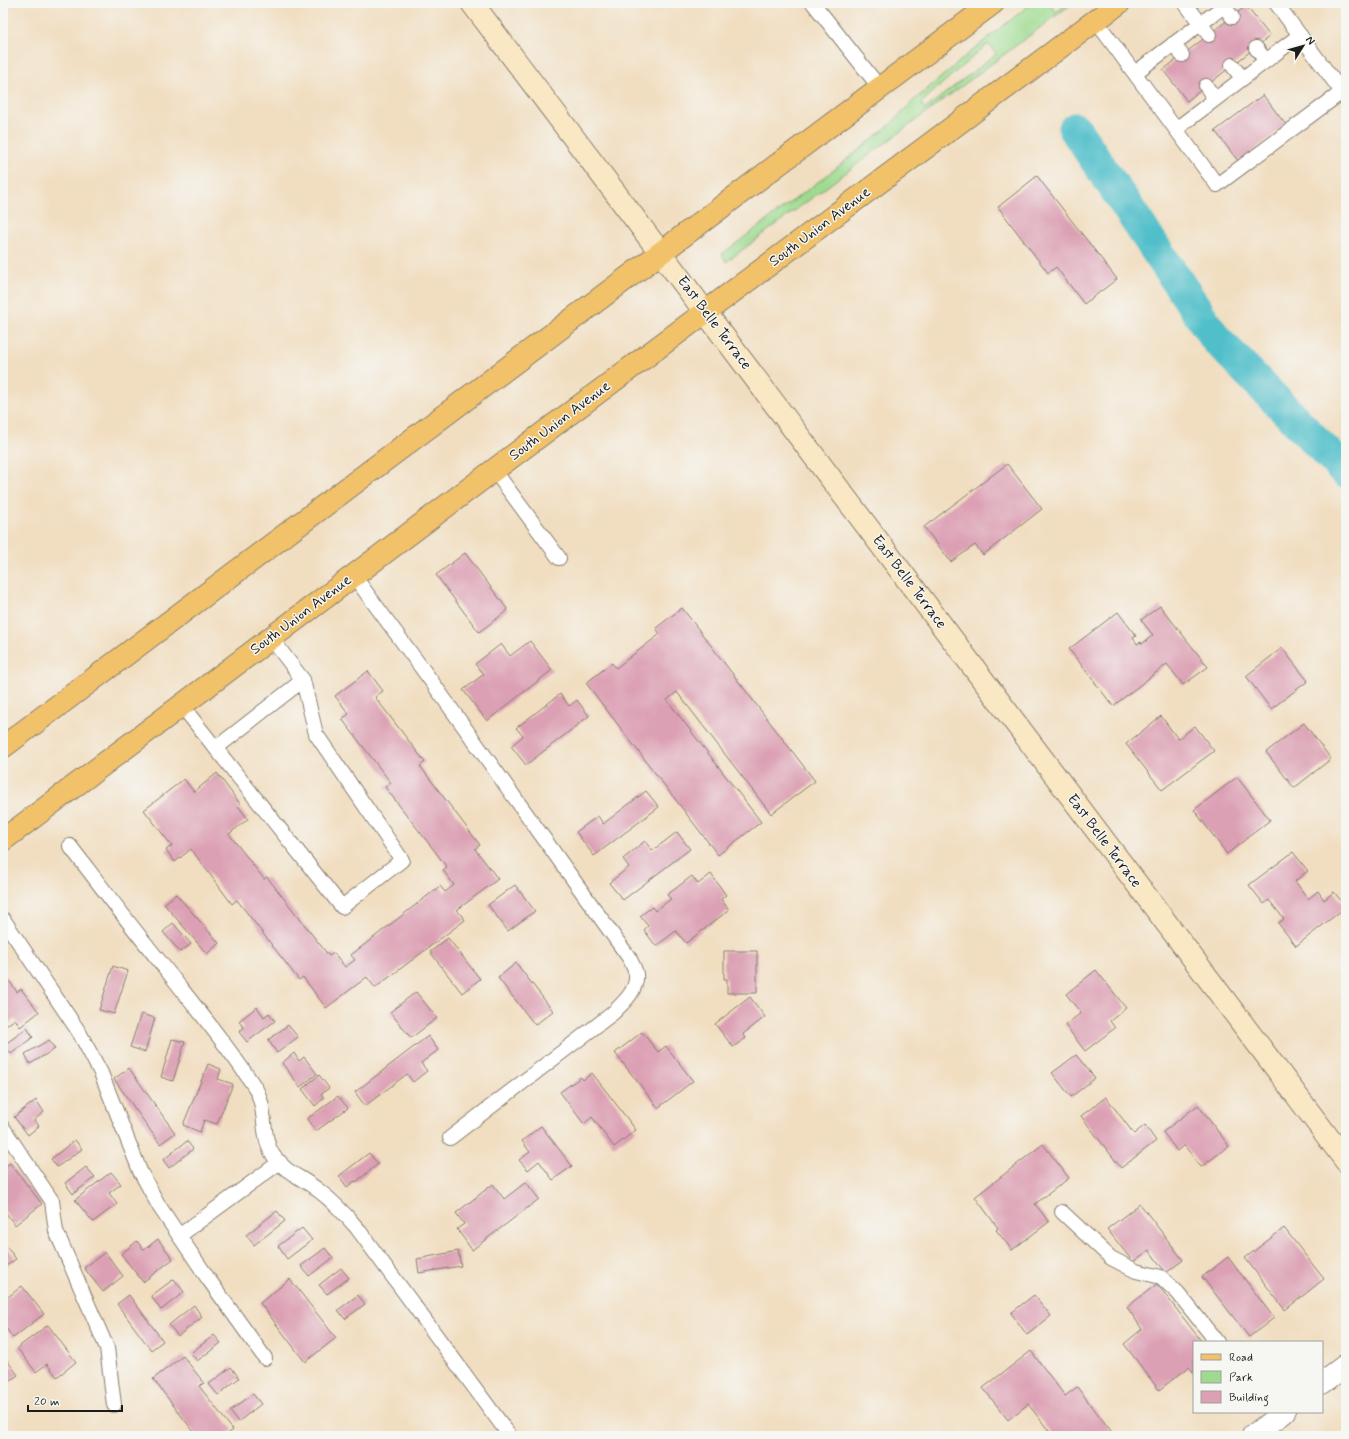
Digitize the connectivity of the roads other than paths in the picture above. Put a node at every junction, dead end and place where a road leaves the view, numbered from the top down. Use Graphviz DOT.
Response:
graph roads {
  1 [pos="472,3"];
  2 [pos="813,3"];
  3 [pos="993,3"];
  4 [pos="1119,3"];
  5 [pos="1185,3"];
  6 [pos="1276,3"];
  7 [pos="1228,8"];
  8 [pos="1096,21"];
  9 [pos="1204,29"];
  10 [pos="1300,35"];
  11 [pos="1256,48"];
  12 [pos="1266,61"];
  13 [pos="1232,65"];
  14 [pos="1135,73"];
  15 [pos="1242,78"];
  16 [pos="1206,86"];
  17 [pos="880,88"];
  18 [pos="1215,99"];
  19 [pos="1176,129"];
  20 [pos="660,252"];
  21 [pos="706,312"];
  22 [pos="494,470"];
  23 [pos="559,558"];
  24 [pos="354,576"];
  25 [pos="271,638"];
  26 [pos="303,680"];
  27 [pos="182,706"];
  28 [pos="3,747"];
  29 [pos="216,748"];
  30 [pos="3,840"];
  31 [pos="70,846"];
  32 [pos="3,919"];
  33 [pos="3,1128"];
  34 [pos="450,1138"];
  35 [pos="1346,1161"];
  36 [pos="280,1162"];
  37 [pos="1062,1212"];
  38 [pos="179,1236"];
  39 [pos="1216,1341"];
  40 [pos="265,1358"];
  41 [pos="1346,1365"];
  42 [pos="1323,1382"];
  43 [pos="114,1405"];
  44 [pos="1278,1414"];
  45 [pos="510,1436"];
  46 [pos="1253,1436"];
  1 -- 20 [label="street, East Belle Terrace"];
  2 -- 17 [label="lane"];
  3 -- 17 [label="main road"];
  4 -- 8 [label="main road, South Union Avenue"];
  5 -- 9 [label="lane"];
  6 -- 10 [label="lane"];
  7 -- 9 [label="lane"];
  8 -- 14 [label="lane"];
  8 -- 21 [label="main road, South Union Avenue"];
  9 -- 14 [label="lane"];
  10 -- 12 [label="lane"];
  10 -- 19 [label="lane"];
  11 -- 12 [label="lane"];
  12 -- 15 [label="lane"];
  13 -- 15 [label="lane"];
  14 -- 19 [label="lane"];
  15 -- 18 [label="lane"];
  16 -- 18 [label="lane"];
  17 -- 20 [label="main road"];
  18 -- 19 [label="lane"];
  20 -- 21 [label="street, East Belle Terrace"];
  20 -- 28 [label="main road"];
  21 -- 22 [label="main road, South Union Avenue"];
  21 -- 35 [label="street, East Belle Terrace"];
  22 -- 23 [label="lane"];
  22 -- 24 [label="main road, South Union Avenue"];
  24 -- 25 [label="main road, South Union Avenue"];
  24 -- 34 [label="lane"];
  25 -- 26 [label="lane"];
  25 -- 27 [label="main road, South Union Avenue"];
  26 -- 29 [label="lane"];
  26 -- 29 [label="lane"];
  27 -- 29 [label="lane"];
  27 -- 30 [label="main road, South Union Avenue"];
  31 -- 36 [label="lane"];
  32 -- 38 [label="lane"];
  33 -- 43 [label="lane"];
  36 -- 38 [label="lane"];
  36 -- 45 [label="lane"];
  37 -- 39 [label="lane"];
  38 -- 40 [label="lane"];
  41 -- 42 [label="street"];
  44 -- 46 [label="street"];
}
